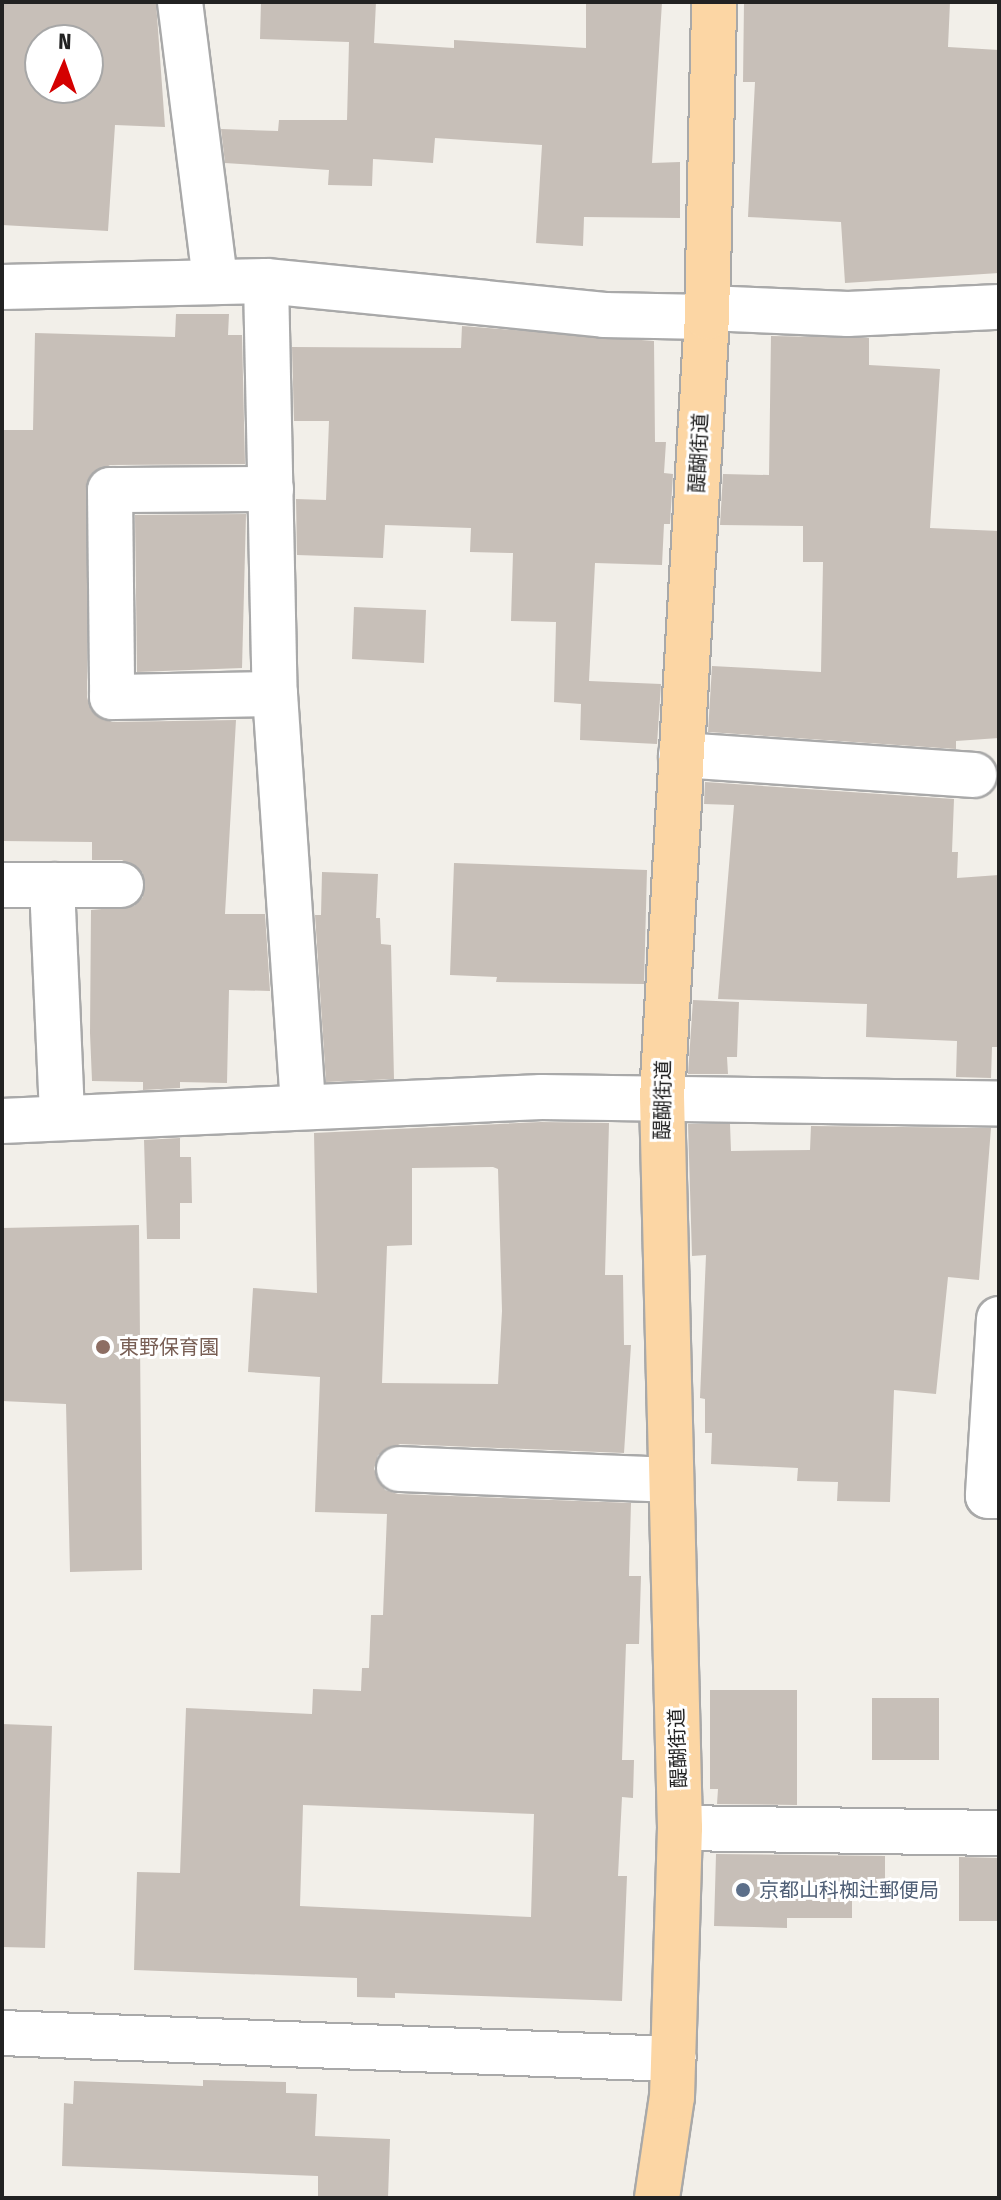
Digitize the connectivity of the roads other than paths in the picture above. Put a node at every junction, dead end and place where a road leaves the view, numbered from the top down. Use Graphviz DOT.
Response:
graph roads {
  1 [pos="180,2"];
  2 [pos="714,2"];
  3 [pos="215,280"];
  4 [pos="266,281"];
  5 [pos="2,287"];
  6 [pos="999,307"];
  7 [pos="707,313"];
  8 [pos="271,489"];
  9 [pos="275,694"];
  10 [pos="681,755"];
  11 [pos="974,775"];
  12 [pos="2,885"];
  13 [pos="52,885"];
  14 [pos="121,885"];
  15 [pos="662,1097"];
  16 [pos="999,1103"];
  17 [pos="303,1105"];
  18 [pos="62,1116"];
  19 [pos="2,1121"];
  20 [pos="999,1319"];
  21 [pos="399,1469"];
  22 [pos="670,1480"];
  23 [pos="999,1496"];
  24 [pos="680,1828"];
  25 [pos="999,1833"];
  26 [pos="2,2033"];
  27 [pos="673,2059"];
  28 [pos="657,2198"];
  1 -- 3 [label="street"];
  2 -- 7 [label="main road, 醍醐街道"];
  3 -- 4 [label="street"];
  3 -- 5 [label="street"];
  4 -- 7 [label="street"];
  4 -- 8 [label="street"];
  6 -- 7 [label="street"];
  7 -- 10 [label="main road, 醍醐街道"];
  8 -- 9 [label="street"];
  8 -- 9 [label="street"];
  9 -- 17 [label="street"];
  10 -- 11 [label="street"];
  10 -- 15 [label="main road, 醍醐街道"];
  12 -- 13 [label="street"];
  13 -- 14 [label="street"];
  13 -- 18 [label="street"];
  15 -- 16 [label="street"];
  15 -- 17 [label="street"];
  15 -- 22 [label="main road, 醍醐街道"];
  17 -- 18 [label="street"];
  18 -- 19 [label="street"];
  20 -- 23 [label="street"];
  21 -- 22 [label="street"];
  22 -- 24 [label="main road, 醍醐街道"];
  24 -- 25 [label="street"];
  24 -- 27 [label="main road, 醍醐街道"];
  26 -- 27 [label="street"];
  27 -- 28 [label="main road, 醍醐街道"];
}
